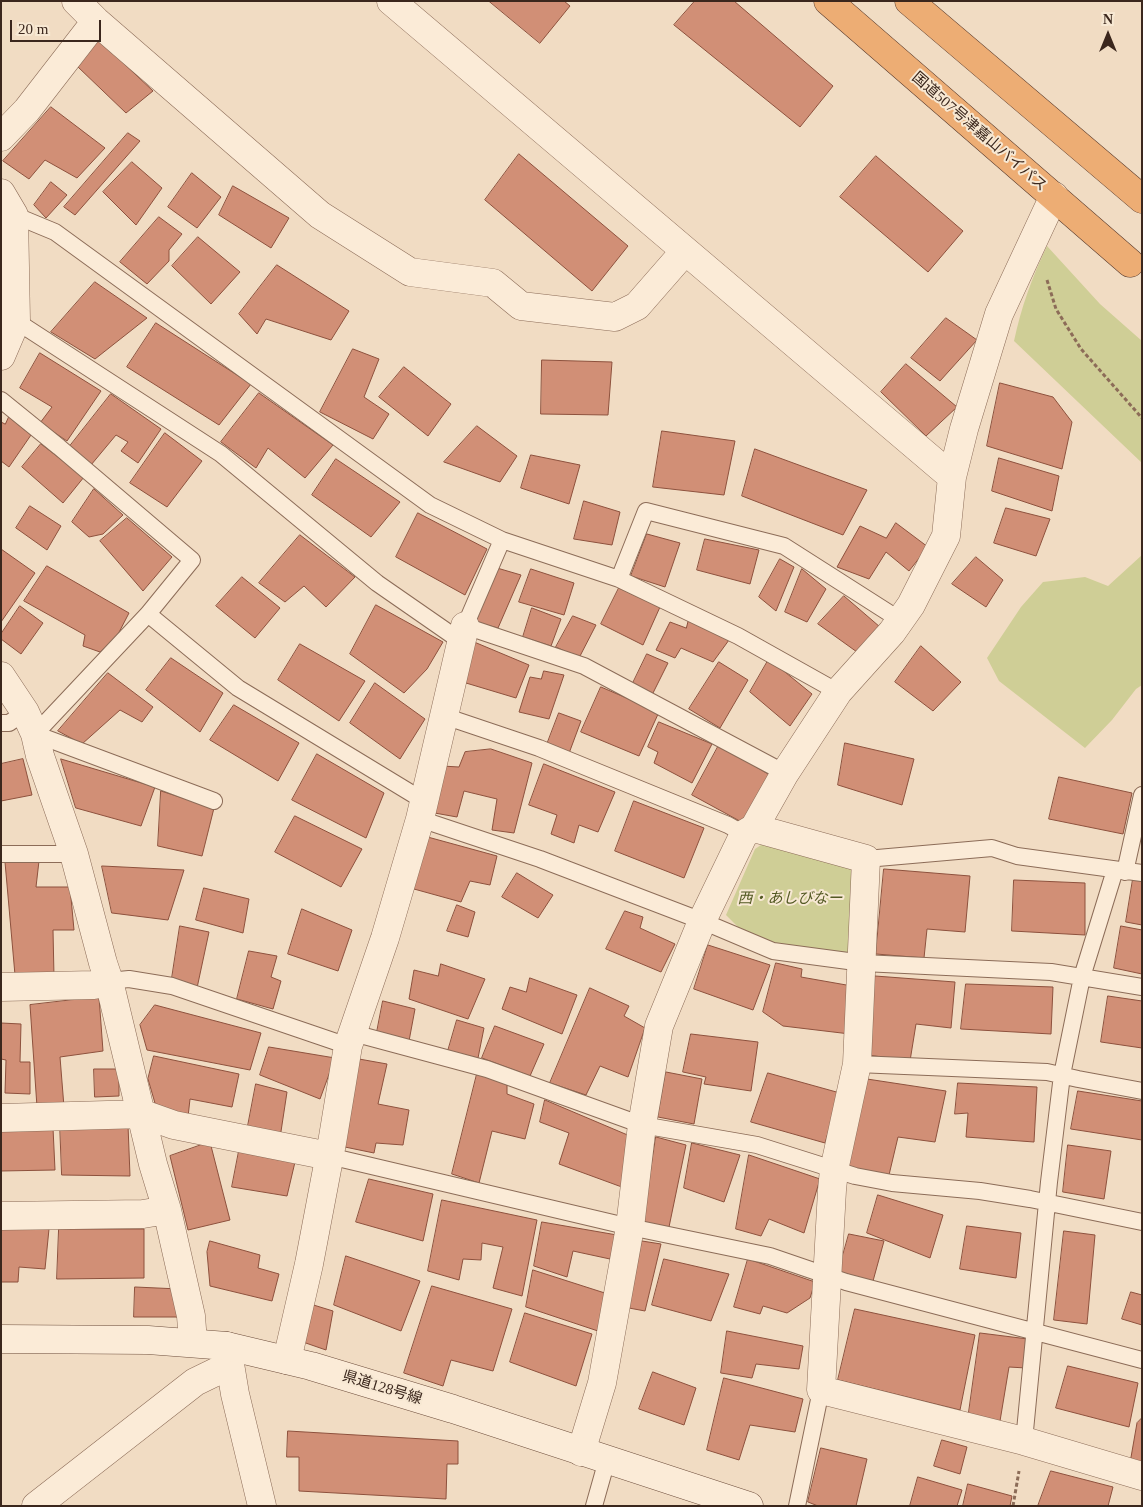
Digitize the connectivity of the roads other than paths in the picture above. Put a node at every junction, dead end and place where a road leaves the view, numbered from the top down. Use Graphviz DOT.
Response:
graph roads {
  1 [pos="76,1"];
  2 [pos="392,1"];
  3 [pos="828,1"];
  4 [pos="909,1"];
  5 [pos="96,21"];
  6 [pos="1,137"];
  7 [pos="1054,196"];
  8 [pos="1142,200"];
  9 [pos="7,204"];
  10 [pos="685,251"];
  11 [pos="1130,263"];
  12 [pos="16,321"];
  13 [pos="1,356"];
  14 [pos="1,400"];
  15 [pos="952,477"];
  16 [pos="502,540"];
  17 [pos="619,579"];
  18 [pos="148,614"];
  19 [pos="900,620"];
  20 [pos="463,634"];
  21 [pos="1,676"];
  22 [pos="838,692"];
  23 [pos="444,716"];
  24 [pos="20,723"];
  25 [pos="785,773"];
  26 [pos="1142,795"];
  27 [pos="214,801"];
  28 [pos="422,810"];
  29 [pos="749,831"];
  30 [pos="1,854"];
  31 [pos="74,854"];
  32 [pos="866,859"];
  33 [pos="1120,871"];
  34 [pos="1142,874"];
  35 [pos="702,921"];
  36 [pos="863,963"];
  37 [pos="1082,977"];
  38 [pos="109,981"];
  39 [pos="1,987"];
  40 [pos="1142,987"];
  41 [pos="351,1039"];
  42 [pos="857,1064"];
  43 [pos="1062,1075"];
  44 [pos="1142,1091"];
  45 [pos="142,1114"];
  46 [pos="1,1118"];
  47 [pos="642,1125"];
  48 [pos="329,1156"];
  49 [pos="834,1170"];
  50 [pos="1048,1202"];
  51 [pos="167,1210"];
  52 [pos="1,1216"];
  53 [pos="1142,1222"];
  54 [pos="630,1227"];
  55 [pos="827,1277"];
  56 [pos="1034,1331"];
  57 [pos="1,1339"];
  58 [pos="193,1342"];
  59 [pos="228,1355"];
  60 [pos="287,1360"];
  61 [pos="1142,1360"];
  62 [pos="821,1390"];
  63 [pos="1024,1441"];
  64 [pos="582,1452"];
  65 [pos="607,1460"];
  66 [pos="1142,1476"];
  67 [pos="36,1506"];
  68 [pos="262,1506"];
  69 [pos="594,1506"];
  70 [pos="749,1506"];
  71 [pos="797,1506"];
  1 -- 5 [label="street"];
  2 -- 10 [label="street"];
  3 -- 7 [label="highway, 国道507号津嘉山バイパス"];
  4 -- 8 [label="highway"];
  5 -- 6 [label="street"];
  5 -- 10 [label="street"];
  7 -- 11 [label="highway, 国道507号津嘉山バイパス"];
  7 -- 15 [label="street"];
  9 -- 12 [label="street"];
  9 -- 16 [label="lane"];
  10 -- 15 [label="street"];
  12 -- 13 [label="street"];
  12 -- 20 [label="lane"];
  14 -- 18 [label="lane"];
  15 -- 19 [label="street"];
  16 -- 17 [label="lane"];
  16 -- 20 [label="lane"];
  17 -- 19 [label="lane"];
  17 -- 22 [label="lane"];
  18 -- 24 [label="lane"];
  18 -- 28 [label="lane"];
  19 -- 22 [label="street"];
  20 -- 23 [label="street"];
  20 -- 25 [label="lane"];
  21 -- 24 [label="street"];
  22 -- 25 [label="street"];
  23 -- 28 [label="street"];
  23 -- 29 [label="lane"];
  24 -- 27 [label="lane"];
  24 -- 31 [label="street"];
  25 -- 29 [label="street"];
  26 -- 33 [label="lane"];
  28 -- 35 [label="lane"];
  28 -- 41 [label="street"];
  29 -- 32 [label="street"];
  29 -- 35 [label="street"];
  30 -- 31 [label="lane"];
  31 -- 38 [label="street"];
  32 -- 33 [label="lane"];
  32 -- 36 [label="street"];
  33 -- 34 [label="lane"];
  33 -- 37 [label="lane"];
  35 -- 36 [label="lane"];
  35 -- 47 [label="street"];
  36 -- 37 [label="lane"];
  36 -- 42 [label="street"];
  37 -- 40 [label="lane"];
  37 -- 43 [label="lane"];
  38 -- 39 [label="street"];
  38 -- 41 [label="lane"];
  38 -- 45 [label="street"];
  41 -- 47 [label="lane"];
  41 -- 48 [label="street"];
  42 -- 43 [label="lane"];
  42 -- 49 [label="street"];
  43 -- 44 [label="lane"];
  43 -- 50 [label="lane"];
  45 -- 46 [label="street"];
  45 -- 48 [label="street"];
  45 -- 51 [label="street"];
  47 -- 49 [label="lane"];
  47 -- 54 [label="street"];
  48 -- 54 [label="lane"];
  48 -- 60 [label="street"];
  49 -- 50 [label="lane"];
  49 -- 55 [label="street"];
  50 -- 53 [label="lane"];
  50 -- 56 [label="lane"];
  51 -- 52 [label="street"];
  51 -- 58 [label="street"];
  54 -- 55 [label="lane"];
  54 -- 64 [label="street"];
  55 -- 56 [label="lane"];
  55 -- 62 [label="street"];
  56 -- 61 [label="lane"];
  56 -- 63 [label="lane"];
  57 -- 58 [label="street, 県道128号線"];
  58 -- 59 [label="street, 県道128号線"];
  59 -- 60 [label="street, 県道128号線"];
  59 -- 67 [label="street"];
  59 -- 68 [label="street"];
  60 -- 64 [label="street, 県道128号線"];
  62 -- 63 [label="street"];
  62 -- 71 [label="lane"];
  63 -- 66 [label="street"];
  64 -- 65 [label="street, 県道128号線"];
  65 -- 69 [label="lane"];
  65 -- 70 [label="street, 県道128号線"];
}
